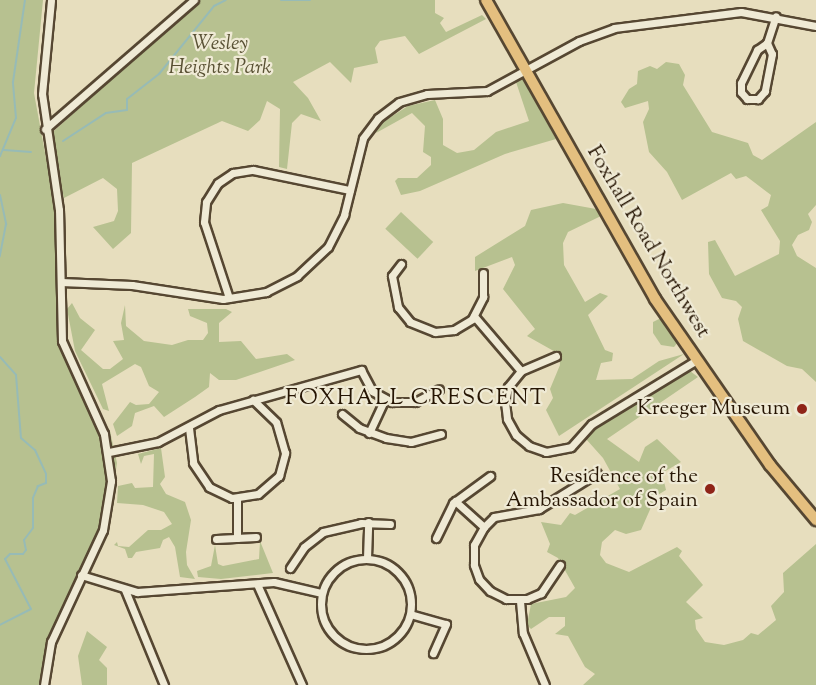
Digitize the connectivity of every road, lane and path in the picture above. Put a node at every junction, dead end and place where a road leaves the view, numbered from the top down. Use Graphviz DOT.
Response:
graph roads {
  1 [pos="51,0"];
  2 [pos="194,0"];
  3 [pos="486,0"];
  4 [pos="776,16"];
  5 [pos="816,26"];
  6 [pos="767,43"];
  7 [pos="526,71"];
  8 [pos="45,129"];
  9 [pos="350,190"];
  10 [pos="401,264"];
  11 [pos="483,273"];
  12 [pos="61,282"];
  13 [pos="230,298"];
  14 [pos="474,316"];
  15 [pos="556,356"];
  16 [pos="697,360"];
  17 [pos="521,371"];
  18 [pos="439,389"];
  19 [pos="386,399"];
  20 [pos="253,400"];
  21 [pos="342,414"];
  22 [pos="189,428"];
  23 [pos="369,433"];
  24 [pos="441,434"];
  25 [pos="109,452"];
  26 [pos="597,472"];
  27 [pos="490,476"];
  28 [pos="237,499"];
  29 [pos="455,501"];
  30 [pos="816,520"];
  31 [pos="368,522"];
  32 [pos="390,524"];
  33 [pos="484,527"];
  34 [pos="256,537"];
  35 [pos="237,538"];
  36 [pos="436,538"];
  37 [pos="216,539"];
  38 [pos="367,558"];
  39 [pos="560,565"];
  40 [pos="290,568"];
  41 [pos="81,575"];
  42 [pos="257,584"];
  43 [pos="125,590"];
  44 [pos="321,593"];
  45 [pos="520,601"];
  46 [pos="410,614"];
  47 [pos="433,654"];
  48 [pos="44,685"];
  49 [pos="164,685"];
  50 [pos="302,685"];
  51 [pos="545,685"];
  1 -- 8 [label="street"];
  2 -- 8 [label="street"];
  3 -- 7 [label="main road, Foxhall Road Northwest"];
  4 -- 5 [label="street"];
  4 -- 6 [label="street"];
  4 -- 7 [label="street"];
  6 -- 6 [label="street"];
  7 -- 9 [label="street"];
  7 -- 16 [label="main road, Foxhall Road Northwest"];
  8 -- 12 [label="street"];
  9 -- 13 [label="street"];
  9 -- 13 [label="street"];
  10 -- 14 [label="street"];
  11 -- 14 [label="street"];
  12 -- 13 [label="street"];
  12 -- 25 [label="street"];
  14 -- 17 [label="street"];
  15 -- 17 [label="street"];
  16 -- 17 [label="street"];
  16 -- 30 [label="main road, Foxhall Road Northwest"];
  18 -- 19 [label="street"];
  19 -- 20 [label="street"];
  19 -- 23 [label="street"];
  20 -- 22 [label="street"];
  20 -- 28 [label="street"];
  21 -- 23 [label="street"];
  22 -- 25 [label="street"];
  22 -- 28 [label="street"];
  23 -- 24 [label="street"];
  25 -- 41 [label="street"];
  26 -- 33 [label="street"];
  27 -- 29 [label="street"];
  28 -- 35 [label="street"];
  29 -- 33 [label="street"];
  29 -- 36 [label="street"];
  31 -- 32 [label="street"];
  31 -- 38 [label="street"];
  31 -- 40 [label="street"];
  33 -- 45 [label="street"];
  34 -- 35 [label="street"];
  35 -- 37 [label="street"];
  38 -- 44 [label="street"];
  38 -- 46 [label="street"];
  39 -- 45 [label="street"];
  41 -- 43 [label="street"];
  41 -- 48 [label="street"];
  42 -- 43 [label="street"];
  42 -- 44 [label="street"];
  42 -- 50 [label="street"];
  43 -- 49 [label="street"];
  44 -- 46 [label="street"];
  45 -- 51 [label="street"];
  46 -- 47 [label="street"];
}
